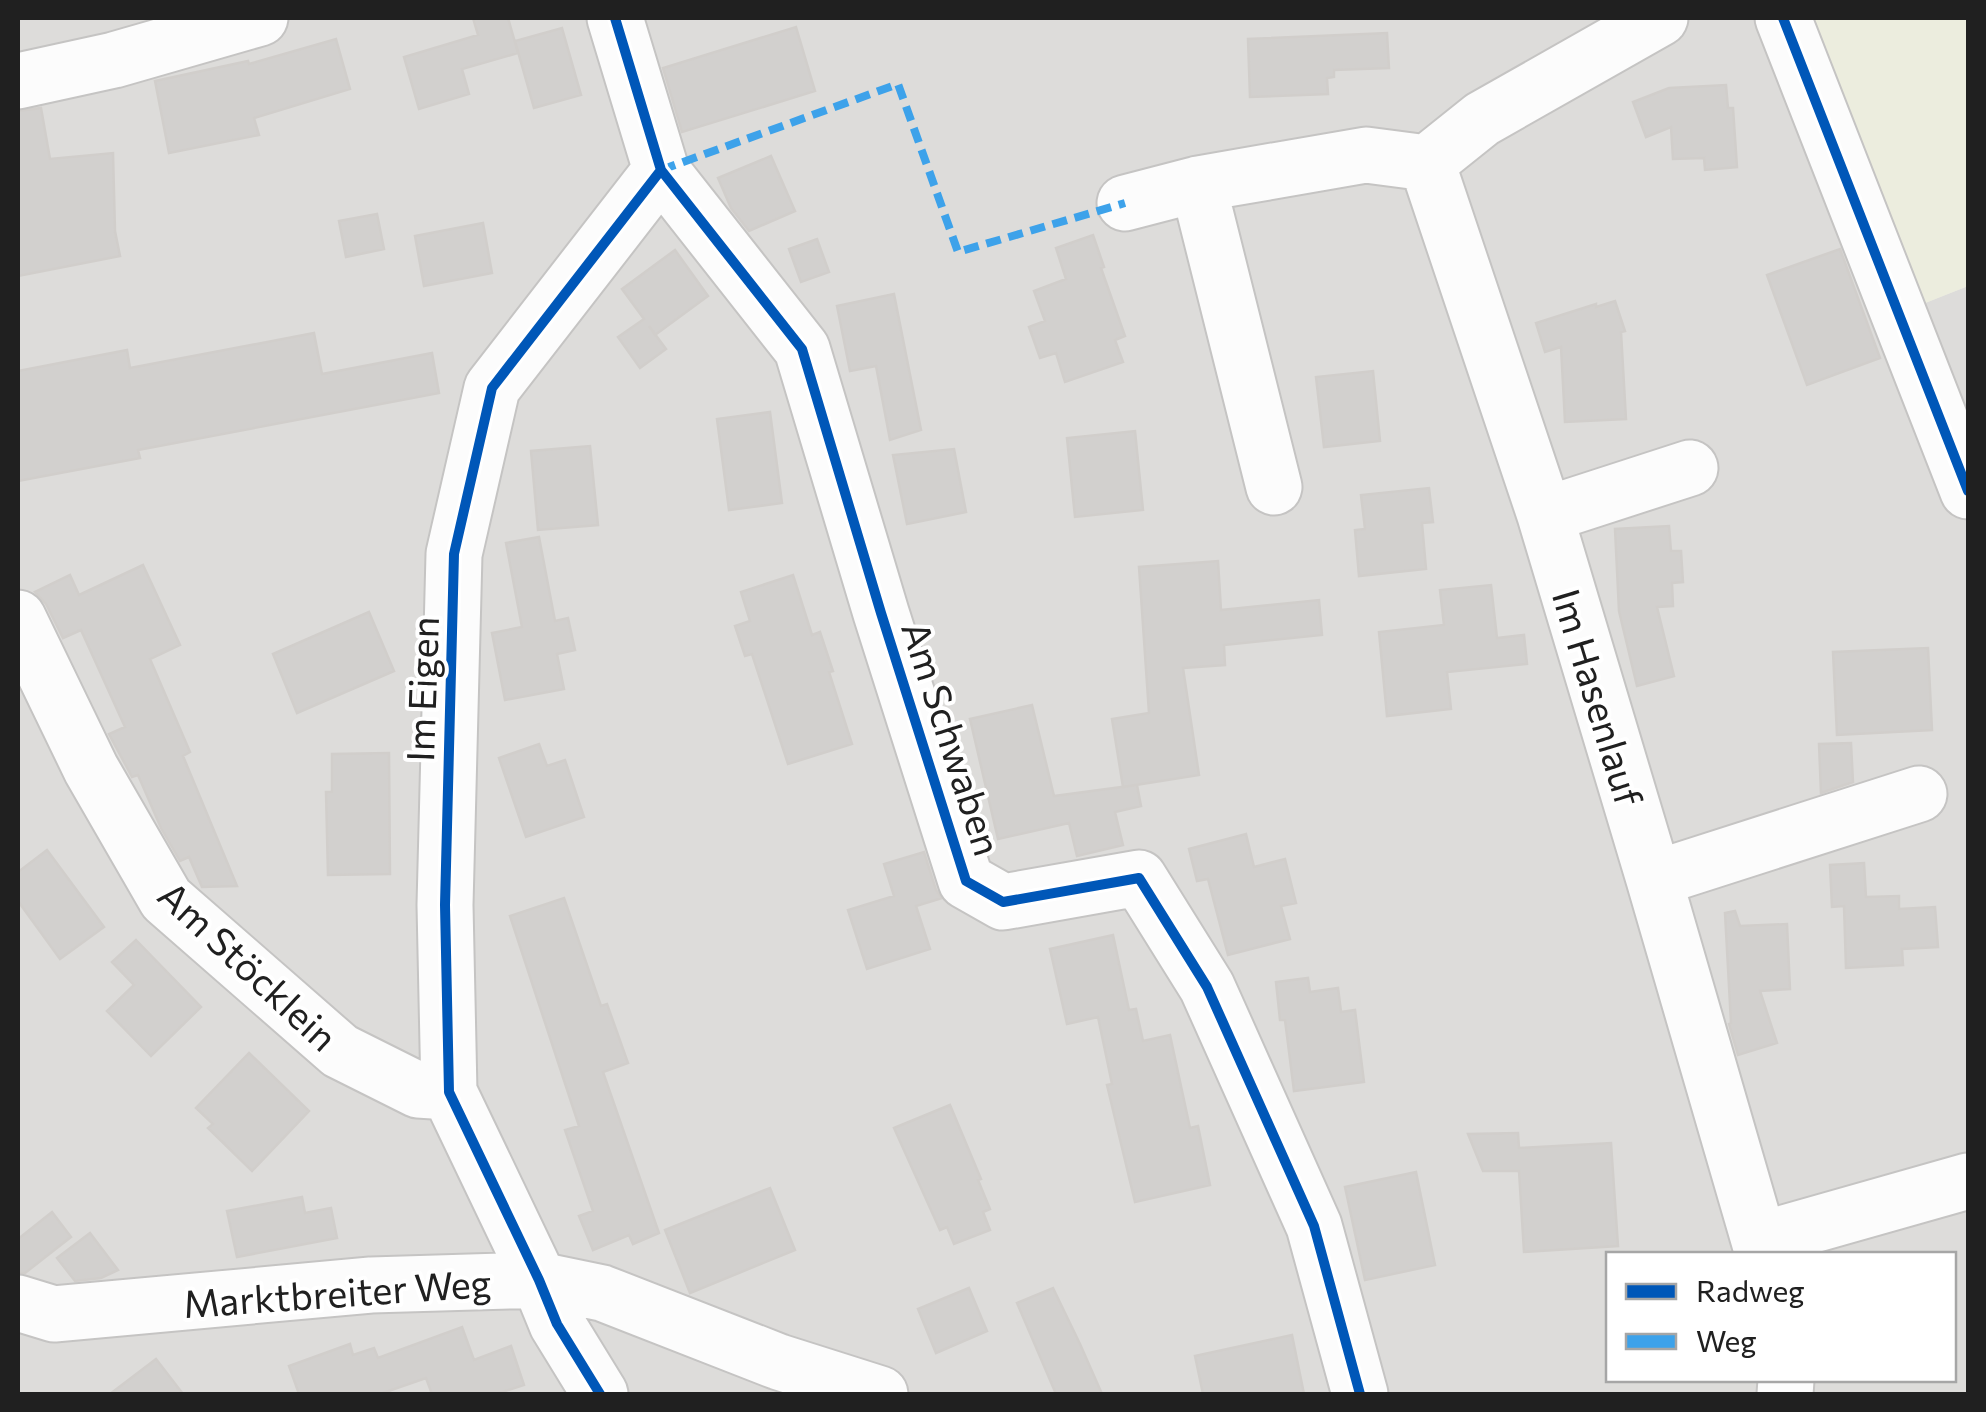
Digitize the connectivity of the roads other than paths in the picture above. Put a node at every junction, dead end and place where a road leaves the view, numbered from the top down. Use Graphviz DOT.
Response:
graph roads {
  1 [pos="260,18"];
  2 [pos="615,18"];
  3 [pos="1660,18"];
  4 [pos="1783,18"];
  5 [pos="18,81"];
  6 [pos="1427,163"];
  7 [pos="660,170"];
  8 [pos="1198,184"];
  9 [pos="1125,203"];
  10 [pos="1690,468"];
  11 [pos="1274,486"];
  12 [pos="1968,490"];
  13 [pos="1545,515"];
  14 [pos="18,618"];
  15 [pos="1919,794"];
  16 [pos="1654,878"];
  17 [pos="449,1092"];
  18 [pos="1968,1180"];
  19 [pos="1762,1247"];
  20 [pos="539,1280"];
  21 [pos="18,1303"];
  22 [pos="600,1394"];
  23 [pos="880,1394"];
  24 [pos="1360,1394"];
  1 -- 5 [label="street"];
  2 -- 7 [label="street"];
  3 -- 6 [label="street"];
  4 -- 12 [label="street"];
  6 -- 8 [label="street"];
  6 -- 13 [label="street, Im Hasenlauf"];
  7 -- 17 [label="street, Im Eigen"];
  7 -- 24 [label="street, Am Schwaben"];
  8 -- 9 [label="street"];
  8 -- 11 [label="street"];
  10 -- 13 [label="street"];
  13 -- 16 [label="street, Im Hasenlauf"];
  14 -- 17 [label="street, Am Stöcklein"];
  15 -- 16 [label="street"];
  16 -- 19 [label="street, Im Hasenlauf"];
  17 -- 20 [label="street, Im Eigen"];
  18 -- 19 [label="street, Im Hasenlauf"];
  20 -- 21 [label="street, Marktbreiter Weg"];
  20 -- 22 [label="street, Im Eigen"];
  20 -- 23 [label="street, Marktbreiter Weg"];
}
